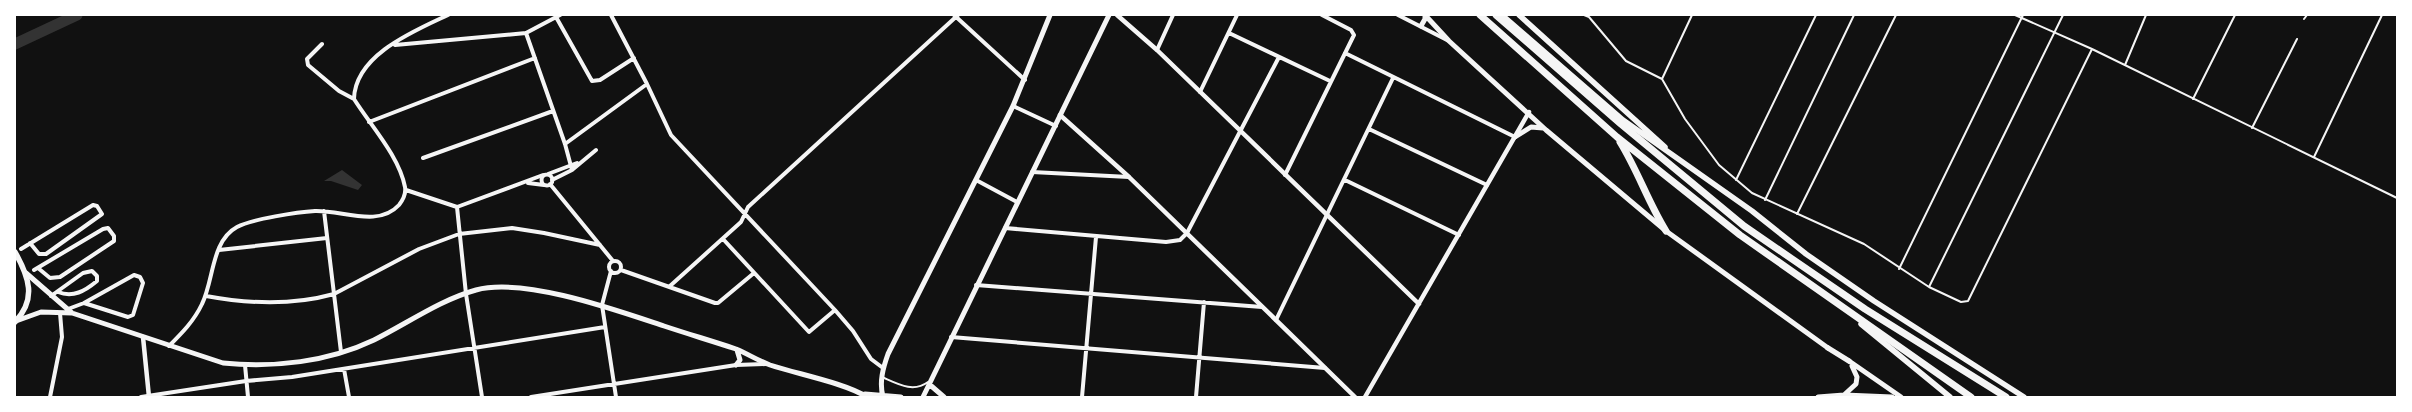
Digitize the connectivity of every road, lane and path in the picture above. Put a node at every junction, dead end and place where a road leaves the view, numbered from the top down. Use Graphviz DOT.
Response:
graph roads {
  1 [pos="448,15"];
  2 [pos="611,15"];
  3 [pos="1050,15"];
  4 [pos="1109,15"];
  5 [pos="1117,15"];
  6 [pos="1173,15"];
  7 [pos="1237,15"];
  8 [pos="1322,15"];
  9 [pos="1398,15"];
  10 [pos="1425,15"];
  11 [pos="1480,15"];
  12 [pos="1496,15"];
  13 [pos="1502,15"];
  14 [pos="1519,15"];
  15 [pos="1584,15"];
  16 [pos="1692,15"];
  17 [pos="1816,15"];
  18 [pos="1854,15"];
  19 [pos="1896,15"];
  20 [pos="2015,15"];
  21 [pos="2064,15"];
  22 [pos="2146,15"];
  23 [pos="2235,15"];
  24 [pos="2306,15"];
  25 [pos="2382,15"];
  26 [pos="558,16"];
  27 [pos="956,16"];
  28 [pos="1590,16"];
  29 [pos="2022,16"];
  30 [pos="2304,20"];
  31 [pos="1420,26"];
  32 [pos="2055,32"];
  33 [pos="526,33"];
  34 [pos="1230,33"];
  35 [pos="2297,39"];
  36 [pos="1449,41"];
  37 [pos="322,44"];
  38 [pos="392,46"];
  39 [pos="2092,49"];
  40 [pos="1157,50"];
  41 [pos="1345,53"];
  42 [pos="1279,56"];
  43 [pos="535,58"];
  44 [pos="634,58"];
  45 [pos="2124,65"];
  46 [pos="1393,78"];
  47 [pos="1662,78"];
  48 [pos="1025,80"];
  49 [pos="1330,81"];
  50 [pos="647,84"];
  51 [pos="1200,92"];
  52 [pos="354,99"];
  53 [pos="2193,99"];
  54 [pos="1013,106"];
  55 [pos="553,111"];
  56 [pos="1529,112"];
  57 [pos="1060,115"];
  58 [pos="369,122"];
  59 [pos="1056,126"];
  60 [pos="2252,128"];
  61 [pos="1369,129"];
  62 [pos="1546,130"];
  63 [pos="1241,133"];
  64 [pos="1515,137"];
  65 [pos="1617,137"];
  66 [pos="566,144"];
  67 [pos="596,150"];
  68 [pos="2314,157"];
  69 [pos="424,158"];
  70 [pos="1687,166"];
  71 [pos="571,168"];
  72 [pos="1032,172"];
  73 [pos="548,174"];
  74 [pos="1286,175"];
  75 [pos="543,176"];
  76 [pos="1129,177"];
  77 [pos="976,180"];
  78 [pos="1345,180"];
  79 [pos="1736,180"];
  80 [pos="526,183"];
  81 [pos="549,183"];
  82 [pos="1487,185"];
  83 [pos="406,190"];
  84 [pos="2397,198"];
  85 [pos="1765,200"];
  86 [pos="1017,202"];
  87 [pos="457,207"];
  88 [pos="324,211"];
  89 [pos="1797,214"];
  90 [pos="744,215"];
  91 [pos="1327,215"];
  92 [pos="1005,228"];
  93 [pos="1666,231"];
  94 [pos="1187,233"];
  95 [pos="459,234"];
  96 [pos="1459,235"];
  97 [pos="1096,237"];
  98 [pos="327,238"];
  99 [pos="723,239"];
  100 [pos="30,243"];
  101 [pos="600,245"];
  102 [pos="219,250"];
  103 [pos="18,251"];
  104 [pos="613,261"];
  105 [pos="36,269"];
  106 [pos="1899,269"];
  107 [pos="621,270"];
  108 [pos="611,271"];
  109 [pos="26,273"];
  110 [pos="754,273"];
  111 [pos="976,285"];
  112 [pos="670,286"];
  113 [pos="1929,287"];
  114 [pos="58,292"];
  115 [pos="334,294"];
  116 [pos="466,294"];
  117 [pos="1090,294"];
  118 [pos="51,296"];
  119 [pos="206,296"];
  120 [pos="1204,302"];
  121 [pos="84,303"];
  122 [pos="1419,304"];
  123 [pos="602,305"];
  124 [pos="1262,307"];
  125 [pos="835,310"];
  126 [pos="70,311"];
  127 [pos="60,313"];
  128 [pos="1850,314"];
  129 [pos="1276,320"];
  130 [pos="16,322"];
  131 [pos="604,327"];
  132 [pos="143,337"];
  133 [pos="951,337"];
  134 [pos="169,346"];
  135 [pos="474,347"];
  136 [pos="1828,348"];
  137 [pos="1086,349"];
  138 [pos="737,350"];
  139 [pos="342,352"];
  140 [pos="1200,358"];
  141 [pos="1849,361"];
  142 [pos="768,364"];
  143 [pos="245,365"];
  144 [pos="736,366"];
  145 [pos="883,368"];
  146 [pos="936,368"];
  147 [pos="1324,368"];
  148 [pos="344,369"];
  149 [pos="882,377"];
  150 [pos="246,381"];
  151 [pos="614,384"];
  152 [pos="929,384"];
  153 [pos="865,395"];
  154 [pos="148,396"];
  155 [pos="883,396"];
  156 [pos="1842,396"];
  157 [pos="50,397"];
  158 [pos="141,397"];
  159 [pos="248,397"];
  160 [pos="349,397"];
  161 [pos="482,397"];
  162 [pos="531,397"];
  163 [pos="616,397"];
  164 [pos="902,397"];
  165 [pos="923,397"];
  166 [pos="944,397"];
  167 [pos="1082,397"];
  168 [pos="1196,397"];
  169 [pos="1355,397"];
  170 [pos="1365,397"];
  171 [pos="1818,397"];
  172 [pos="1892,397"];
  173 [pos="1901,397"];
  174 [pos="1950,397"];
  175 [pos="1971,397"];
  176 [pos="2006,397"];
  177 [pos="2024,397"];
  1 -- 38 [label="street"];
  2 -- 44 [label="street"];
  3 -- 48 [label="main road"];
  4 -- 57 [label="main road"];
  5 -- 40 [label="street"];
  6 -- 40 [label="street"];
  7 -- 34 [label="street"];
  8 -- 41 [label="street"];
  9 -- 31 [label="street"];
  10 -- 31 [label="main road"];
  10 -- 36 [label="main road"];
  11 -- 65 [label="highway"];
  12 -- 176 [label="highway"];
  13 -- 70 [label="main road"];
  14 -- 70 [label="main road"];
  15 -- 28 [label="lane"];
  16 -- 47 [label="lane"];
  17 -- 79 [label="lane"];
  18 -- 85 [label="lane"];
  19 -- 89 [label="lane"];
  20 -- 29 [label="lane"];
  21 -- 32 [label="lane"];
  22 -- 45 [label="lane"];
  23 -- 53 [label="lane"];
  24 -- 30 [label="lane"];
  25 -- 68 [label="lane"];
  26 -- 33 [label="street"];
  26 -- 44 [label="street"];
  27 -- 48 [label="street"];
  27 -- 90 [label="street"];
  28 -- 47 [label="lane"];
  29 -- 32 [label="lane"];
  29 -- 106 [label="lane"];
  31 -- 36 [label="street"];
  32 -- 39 [label="lane"];
  32 -- 113 [label="lane"];
  33 -- 38 [label="street"];
  33 -- 43 [label="street"];
  34 -- 42 [label="street"];
  34 -- 51 [label="street"];
  35 -- 60 [label="lane"];
  36 -- 56 [label="main road"];
  37 -- 52 [label="street"];
  38 -- 52 [label="street"];
  39 -- 45 [label="lane"];
  39 -- 113 [label="lane"];
  40 -- 51 [label="street"];
  41 -- 46 [label="street"];
  41 -- 49 [label="street"];
  42 -- 49 [label="street"];
  42 -- 63 [label="street"];
  43 -- 55 [label="street"];
  43 -- 58 [label="street"];
  44 -- 50 [label="street"];
  45 -- 53 [label="lane"];
  46 -- 61 [label="street"];
  46 -- 64 [label="street"];
  47 -- 79 [label="lane"];
  48 -- 54 [label="main road"];
  49 -- 74 [label="street"];
  50 -- 66 [label="street"];
  50 -- 90 [label="street"];
  51 -- 63 [label="street"];
  52 -- 58 [label="street"];
  53 -- 60 [label="lane"];
  54 -- 59 [label="street"];
  54 -- 77 [label="main road"];
  55 -- 66 [label="street"];
  55 -- 69 [label="street"];
  56 -- 62 [label="main road"];
  56 -- 64 [label="street"];
  57 -- 59 [label="main road"];
  57 -- 76 [label="street"];
  58 -- 83 [label="street"];
  59 -- 72 [label="main road"];
  60 -- 68 [label="lane"];
  61 -- 78 [label="street"];
  61 -- 82 [label="street"];
  62 -- 64 [label="main road"];
  62 -- 93 [label="main road"];
  63 -- 74 [label="street"];
  63 -- 94 [label="street"];
  64 -- 82 [label="street"];
  65 -- 93 [label="highway"];
  65 -- 128 [label="highway"];
  66 -- 71 [label="street"];
  67 -- 71 [label="street"];
  68 -- 84 [label="lane"];
  70 -- 177 [label="main road"];
  71 -- 73 [label="street"];
  71 -- 81 [label="street"];
  72 -- 76 [label="street"];
  72 -- 86 [label="main road"];
  73 -- 75 [label="street"];
  73 -- 81 [label="street"];
  74 -- 91 [label="street"];
  75 -- 80 [label="street"];
  75 -- 81 [label="street"];
  76 -- 94 [label="street"];
  77 -- 86 [label="street"];
  77 -- 145 [label="main road"];
  78 -- 91 [label="street"];
  78 -- 96 [label="street"];
  79 -- 85 [label="lane"];
  80 -- 81 [label="street"];
  80 -- 87 [label="street"];
  81 -- 101 [label="street"];
  82 -- 96 [label="street"];
  83 -- 87 [label="street"];
  83 -- 88 [label="street"];
  85 -- 89 [label="lane"];
  86 -- 92 [label="main road"];
  87 -- 95 [label="street"];
  88 -- 98 [label="street"];
  88 -- 102 [label="street"];
  89 -- 106 [label="lane"];
  90 -- 99 [label="street"];
  90 -- 125 [label="street"];
  91 -- 122 [label="street"];
  91 -- 129 [label="street"];
  92 -- 97 [label="street"];
  92 -- 111 [label="main road"];
  93 -- 136 [label="main road"];
  94 -- 97 [label="street"];
  94 -- 124 [label="street"];
  95 -- 101 [label="street"];
  95 -- 115 [label="street"];
  95 -- 116 [label="street"];
  96 -- 122 [label="street"];
  97 -- 117 [label="street"];
  98 -- 102 [label="street"];
  98 -- 115 [label="street"];
  99 -- 110 [label="street"];
  99 -- 112 [label="street"];
  100 -- 100 [label="street"];
  100 -- 103 [label="street"];
  101 -- 104 [label="street"];
  102 -- 119 [label="street"];
  103 -- 109 [label="main road"];
  104 -- 107 [label="street"];
  104 -- 108 [label="street"];
  105 -- 105 [label="street"];
  106 -- 113 [label="lane"];
  107 -- 108 [label="street"];
  107 -- 112 [label="street"];
  108 -- 123 [label="street"];
  109 -- 118 [label="main road"];
  109 -- 130 [label="main road"];
  110 -- 112 [label="street"];
  110 -- 125 [label="street"];
  111 -- 117 [label="street"];
  111 -- 133 [label="main road"];
  114 -- 114 [label="street"];
  114 -- 118 [label="street"];
  115 -- 119 [label="street"];
  115 -- 139 [label="street"];
  116 -- 123 [label="main road"];
  116 -- 135 [label="street"];
  116 -- 139 [label="main road"];
  117 -- 120 [label="street"];
  117 -- 137 [label="street"];
  118 -- 126 [label="main road"];
  119 -- 134 [label="street"];
  120 -- 124 [label="street"];
  120 -- 140 [label="street"];
  121 -- 121 [label="street"];
  121 -- 126 [label="street"];
  122 -- 170 [label="street"];
  123 -- 131 [label="street"];
  123 -- 138 [label="main road"];
  124 -- 129 [label="street"];
  125 -- 145 [label="street"];
  126 -- 127 [label="main road"];
  126 -- 132 [label="main road"];
  127 -- 130 [label="main road"];
  127 -- 157 [label="street"];
  128 -- 174 [label="main road"];
  128 -- 175 [label="highway"];
  129 -- 147 [label="street"];
  131 -- 135 [label="street"];
  131 -- 151 [label="street"];
  132 -- 134 [label="main road"];
  132 -- 154 [label="street"];
  133 -- 137 [label="street"];
  133 -- 146 [label="main road"];
  134 -- 143 [label="main road"];
  135 -- 148 [label="street"];
  135 -- 161 [label="street"];
  136 -- 141 [label="main road"];
  137 -- 140 [label="street"];
  137 -- 167 [label="street"];
  138 -- 142 [label="main road"];
  138 -- 144 [label="main road"];
  139 -- 143 [label="main road"];
  140 -- 147 [label="street"];
  140 -- 168 [label="street"];
  141 -- 156 [label="main road"];
  141 -- 173 [label="main road"];
  142 -- 144 [label="street"];
  142 -- 153 [label="main road"];
  143 -- 150 [label="street"];
  144 -- 151 [label="street"];
  145 -- 149 [label="main road"];
  146 -- 149 [label="lane"];
  146 -- 152 [label="main road"];
  147 -- 169 [label="street"];
  148 -- 150 [label="street"];
  148 -- 160 [label="street"];
  149 -- 155 [label="main road"];
  150 -- 154 [label="street"];
  150 -- 159 [label="street"];
  151 -- 162 [label="street"];
  151 -- 163 [label="street"];
  152 -- 165 [label="main road"];
  152 -- 166 [label="main road"];
  153 -- 155 [label="main road"];
  154 -- 158 [label="street"];
  155 -- 164 [label="main road"];
  156 -- 171 [label="main road"];
  156 -- 172 [label="main road"];
}
